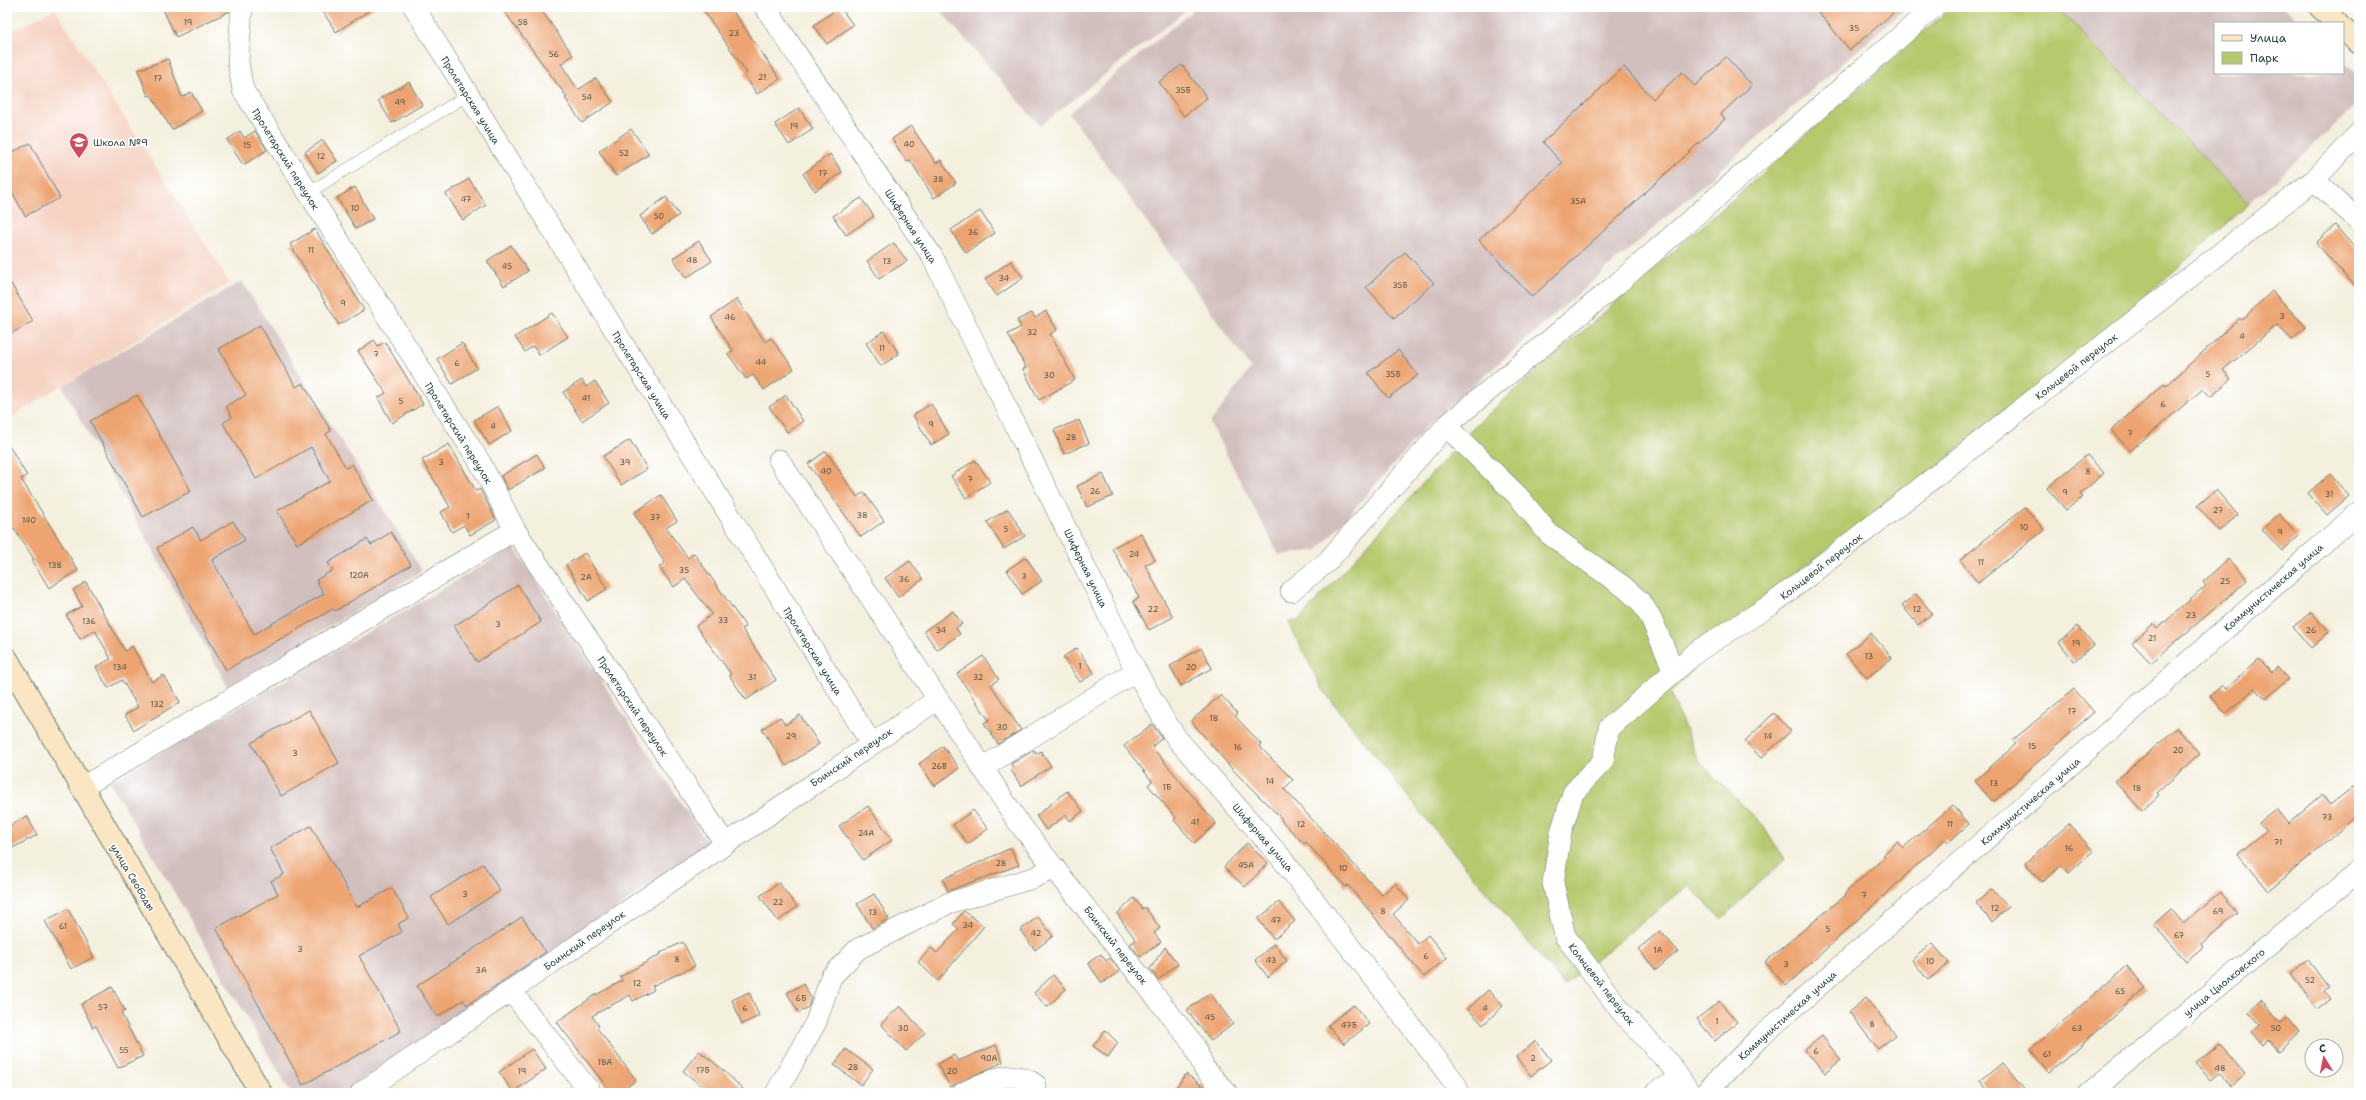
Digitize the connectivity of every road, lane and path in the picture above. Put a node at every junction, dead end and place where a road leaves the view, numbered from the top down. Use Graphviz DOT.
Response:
graph roads {
  1 [pos="242,7"];
  2 [pos="414,7"];
  3 [pos="765,7"];
  4 [pos="1934,7"];
  5 [pos="2320,7"];
  6 [pos="2336,22"];
  7 [pos="2344,29"];
  8 [pos="2359,43"];
  9 [pos="468,95"];
  10 [pos="2359,133"];
  11 [pos="2314,180"];
  12 [pos="308,193"];
  13 [pos="2359,221"];
  14 [pos="1446,426"];
  15 [pos="779,460"];
  16 [pos="2359,512"];
  17 [pos="515,530"];
  18 [pos="1291,591"];
  19 [pos="7,659"];
  20 [pos="1136,671"];
  21 [pos="1674,671"];
  22 [pos="938,699"];
  23 [pos="871,743"];
  24 [pos="982,768"];
  25 [pos="81,788"];
  26 [pos="725,843"];
  27 [pos="1055,868"];
  28 [pos="2359,871"];
  29 [pos="511,991"];
  30 [pos="1036,1085"];
  31 [pos="1684,1086"];
  32 [pos="255,1091"];
  33 [pos="361,1093"];
  34 [pos="591,1093"];
  35 [pos="776,1093"];
  36 [pos="963,1093"];
  37 [pos="1227,1093"];
  38 [pos="1459,1093"];
  39 [pos="1656,1093"];
  40 [pos="1704,1093"];
  41 [pos="2089,1093"];
  1 -- 12 [label="street, Пролетарский переулок"];
  2 -- 9 [label="street, Пролетарская улица"];
  3 -- 20 [label="street, Шиферная улица"];
  4 -- 14 [label="street"];
  5 -- 6 [label="street"];
  7 -- 8 [label="street"];
  9 -- 12 [label="lane"];
  9 -- 23 [label="street, Пролетарская улица"];
  10 -- 11 [label="street, Кольцевой переулок"];
  11 -- 13 [label="street"];
  11 -- 21 [label="street, Кольцевой переулок"];
  12 -- 17 [label="street, Пролетарский переулок"];
  14 -- 18 [label="street"];
  14 -- 21 [label="street"];
  15 -- 22 [label="street"];
  16 -- 40 [label="street, Коммунистическая улица"];
  17 -- 25 [label="street"];
  17 -- 26 [label="street, Пролетарский переулок"];
  19 -- 25 [label="street, улица Свободы"];
  20 -- 24 [label="street"];
  20 -- 38 [label="street, Шиферная улица"];
  21 -- 31 [label="street, Кольцевой переулок"];
  22 -- 23 [label="street, Боинский переулок"];
  22 -- 24 [label="street, Боинский переулок"];
  23 -- 26 [label="street, Боинский переулок"];
  24 -- 27 [label="street, Боинский переулок"];
  25 -- 32 [label="street, улица Свободы"];
  26 -- 29 [label="street, Боинский переулок"];
  27 -- 35 [label="street"];
  27 -- 37 [label="street, Боинский переулок"];
  28 -- 41 [label="street, улица Циолковского"];
  29 -- 33 [label="street, Боинский переулок"];
  29 -- 34 [label="street"];
  30 -- 36 [label="street"];
  31 -- 39 [label="street"];
}
